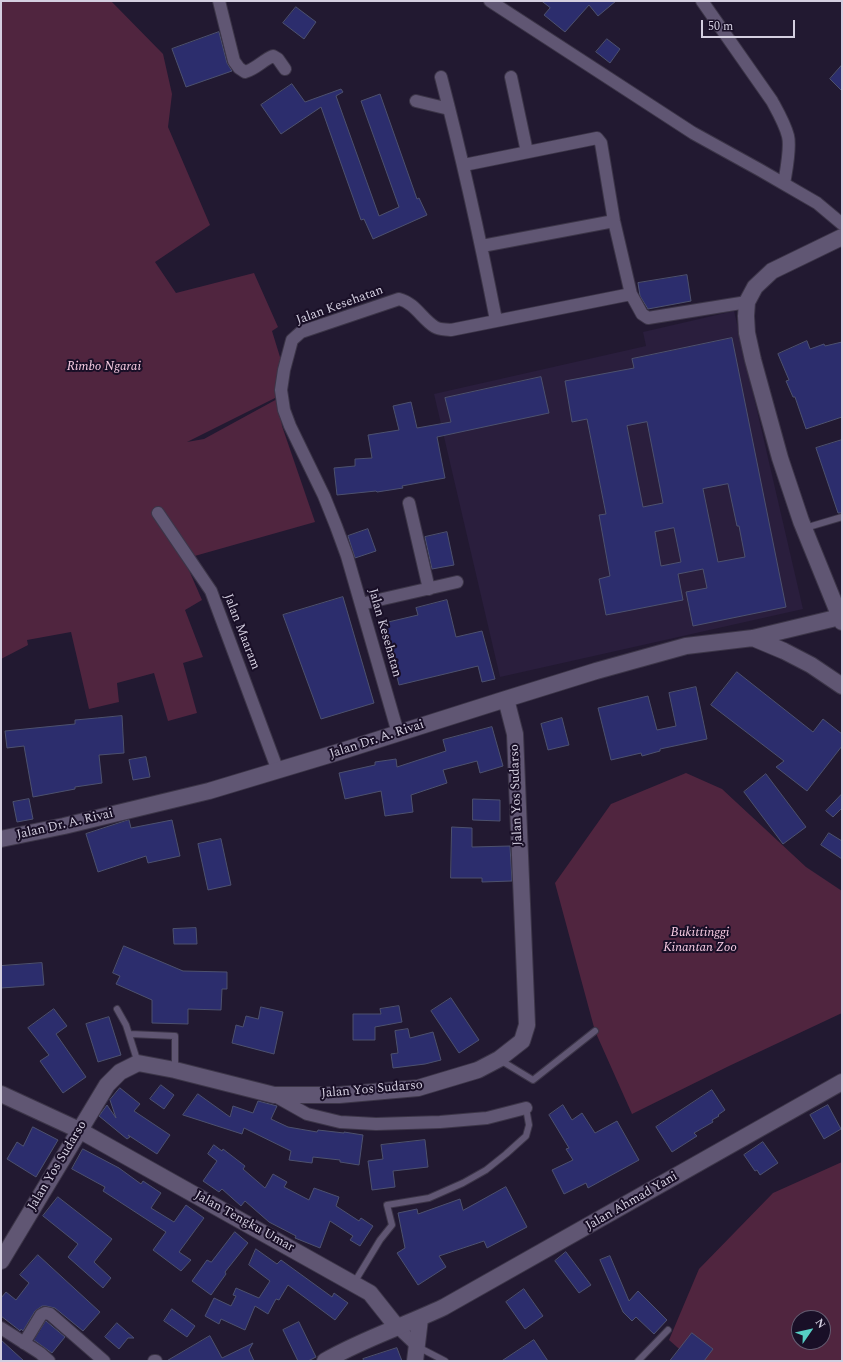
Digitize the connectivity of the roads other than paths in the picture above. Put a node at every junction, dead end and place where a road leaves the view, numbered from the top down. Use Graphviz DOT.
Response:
graph roads {
  1 [pos="219,1"];
  2 [pos="490,1"];
  3 [pos="702,1"];
  4 [pos="505,5"];
  5 [pos="285,70"];
  6 [pos="441,77"];
  7 [pos="511,77"];
  8 [pos="416,101"];
  9 [pos="449,109"];
  10 [pos="527,152"];
  11 [pos="464,164"];
  12 [pos="784,184"];
  13 [pos="614,221"];
  14 [pos="842,224"];
  15 [pos="842,237"];
  16 [pos="482,246"];
  17 [pos="631,294"];
  18 [pos="746,302"];
  19 [pos="496,320"];
  20 [pos="409,503"];
  21 [pos="158,513"];
  22 [pos="842,516"];
  23 [pos="804,528"];
  24 [pos="457,582"];
  25 [pos="429,589"];
  26 [pos="361,604"];
  27 [pos="841,620"];
  28 [pos="753,638"];
  29 [pos="842,686"];
  30 [pos="506,699"];
  31 [pos="398,733"];
  32 [pos="278,771"];
  33 [pos="1,839"];
  34 [pos="117,1009"];
  35 [pos="595,1031"];
  36 [pos="130,1034"];
  37 [pos="499,1059"];
  38 [pos="138,1063"];
  39 [pos="175,1070"];
  40 [pos="842,1082"];
  41 [pos="1,1094"];
  42 [pos="274,1095"];
  43 [pos="526,1108"];
  44 [pos="80,1130"];
  45 [pos="1,1260"];
  46 [pos="354,1283"];
  47 [pos="420,1319"];
  48 [pos="397,1327"];
  49 [pos="1,1328"];
  50 [pos="668,1330"];
  51 [pos="24,1343"];
  52 [pos="415,1353"];
  53 [pos="44,1357"];
  54 [pos="104,1361"];
  55 [pos="325,1361"];
  56 [pos="445,1361"];
  57 [pos="638,1361"];
  1 -- 5 [label="street"];
  2 -- 4 [label="street"];
  3 -- 12 [label="street"];
  4 -- 12 [label="street"];
  6 -- 9 [label="street"];
  7 -- 10 [label="street"];
  8 -- 9 [label="street"];
  9 -- 11 [label="street"];
  10 -- 11 [label="street"];
  10 -- 13 [label="street"];
  11 -- 16 [label="street"];
  12 -- 14 [label="street"];
  13 -- 16 [label="street"];
  13 -- 17 [label="street"];
  15 -- 18 [label="main road"];
  16 -- 19 [label="street"];
  17 -- 18 [label="street"];
  17 -- 19 [label="street, Jalan Kesehatan"];
  18 -- 23 [label="main road"];
  19 -- 26 [label="street, Jalan Kesehatan"];
  20 -- 25 [label="street"];
  21 -- 32 [label="street, Jalan Maaram"];
  22 -- 23 [label="lane"];
  23 -- 27 [label="main road"];
  24 -- 25 [label="street"];
  25 -- 26 [label="street"];
  26 -- 31 [label="street, Jalan Kesehatan"];
  27 -- 28 [label="main road, Jalan Dr. A. Rivai"];
  28 -- 29 [label="main road"];
  28 -- 30 [label="main road, Jalan Dr. A. Rivai"];
  30 -- 31 [label="main road, Jalan Dr. A. Rivai"];
  30 -- 37 [label="main road, Jalan Yos Sudarso"];
  31 -- 32 [label="main road, Jalan Dr. A. Rivai"];
  32 -- 33 [label="main road, Jalan Dr. A. Rivai"];
  34 -- 36 [label="lane"];
  35 -- 37 [label="lane"];
  36 -- 38 [label="lane"];
  36 -- 39 [label="lane"];
  37 -- 42 [label="main road, Jalan Yos Sudarso"];
  38 -- 39 [label="main road, Jalan Yos Sudarso"];
  38 -- 44 [label="main road, Jalan Yos Sudarso"];
  39 -- 42 [label="main road, Jalan Yos Sudarso"];
  40 -- 47 [label="main road, Jalan Ahmad Yani"];
  41 -- 44 [label="main road, Jalan Tengku Umar"];
  42 -- 43 [label="street"];
  43 -- 46 [label="lane"];
  44 -- 45 [label="main road, Jalan Yos Sudarso"];
  44 -- 46 [label="main road, Jalan Tengku Umar"];
  46 -- 48 [label="main road, Jalan Tengku Umar"];
  47 -- 48 [label="main road, Jalan Ahmad Yani"];
  47 -- 52 [label="main road"];
  48 -- 52 [label="street"];
  48 -- 55 [label="main road, Jalan Ahmad Yani"];
  49 -- 51 [label="street"];
  50 -- 57 [label="lane"];
  51 -- 53 [label="street"];
  51 -- 54 [label="street"];
  52 -- 56 [label="lane"];
}
